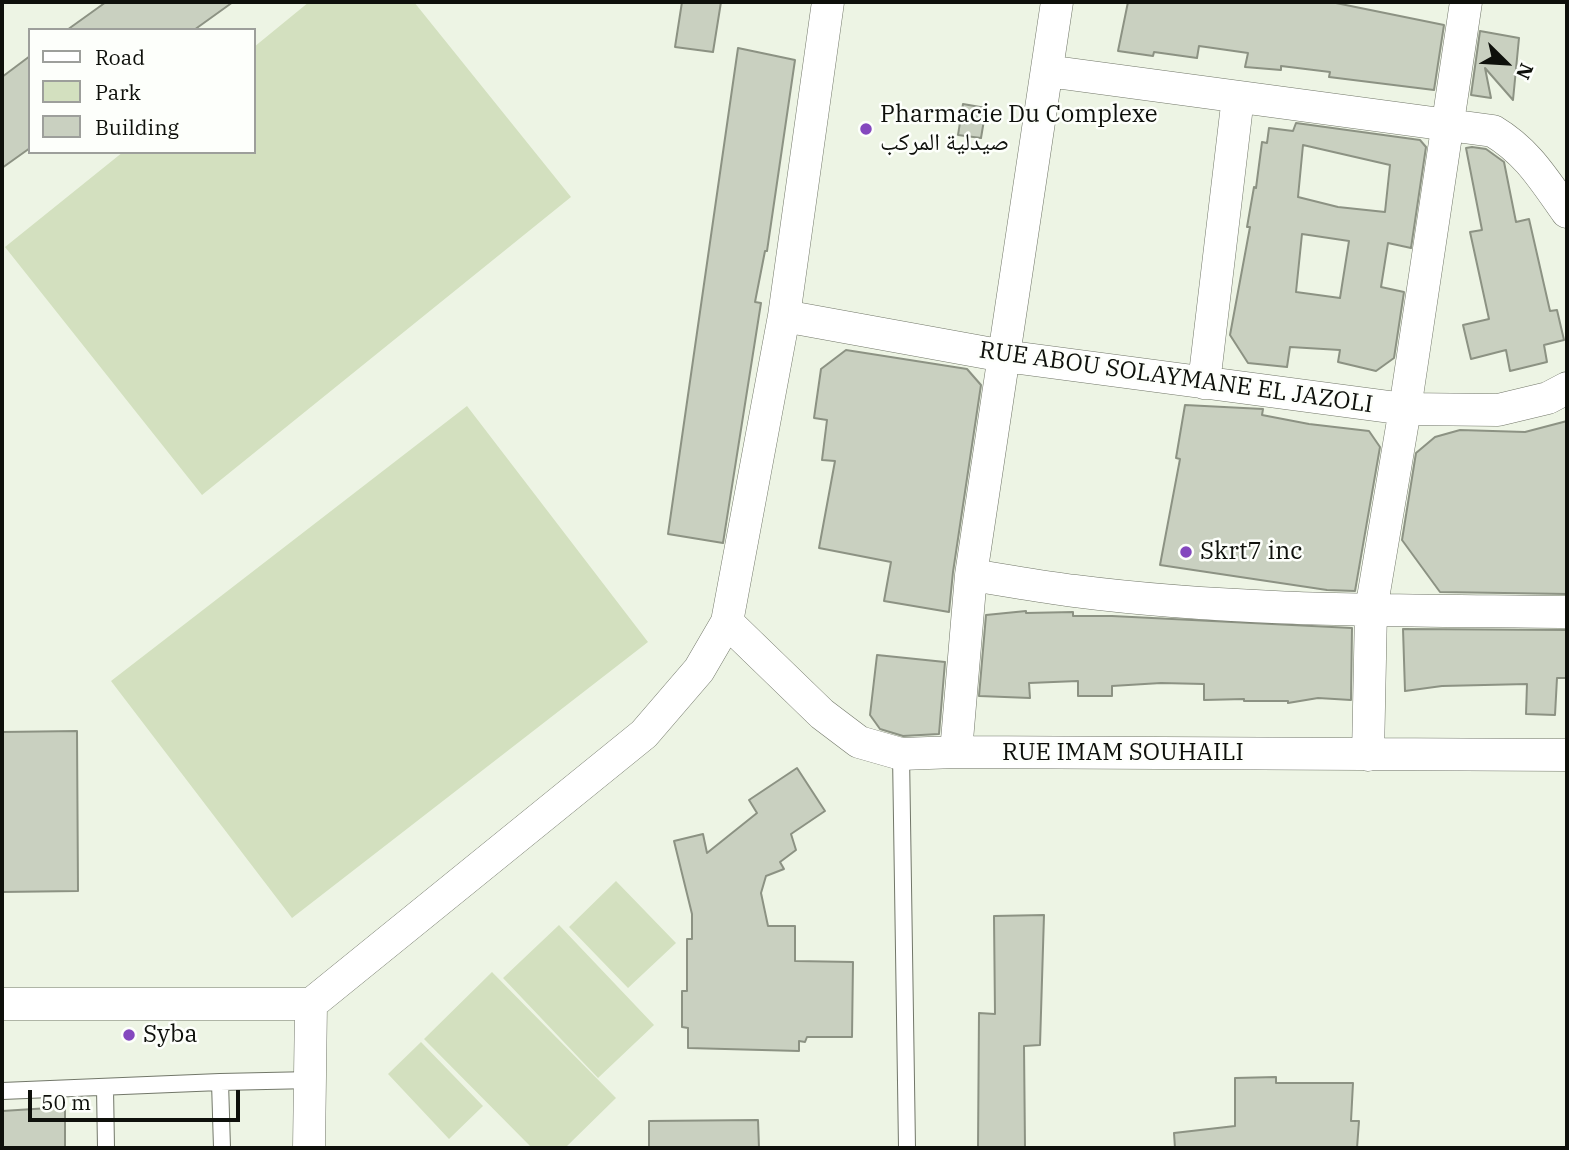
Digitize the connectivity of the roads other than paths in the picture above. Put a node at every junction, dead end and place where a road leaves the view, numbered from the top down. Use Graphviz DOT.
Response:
graph roads {
  1 [pos="828,2"];
  2 [pos="1057,2"];
  3 [pos="1466,2"];
  4 [pos="1047,71"];
  5 [pos="1238,97"];
  6 [pos="1447,126"];
  7 [pos="1567,212"];
  8 [pos="784,316"];
  9 [pos="1004,356"];
  10 [pos="1204,383"];
  11 [pos="1567,388"];
  12 [pos="1405,409"];
  13 [pos="971,575"];
  14 [pos="1371,610"];
  15 [pos="1567,612"];
  16 [pos="727,622"];
  17 [pos="956,752"];
  18 [pos="901,754"];
  19 [pos="1368,755"];
  20 [pos="1567,755"];
  21 [pos="2,1004"];
  22 [pos="311,1004"];
  23 [pos="312,1080"];
  24 [pos="220,1082"];
  25 [pos="105,1088"];
  26 [pos="2,1091"];
  27 [pos="106,1148"];
  28 [pos="222,1148"];
  29 [pos="309,1148"];
  30 [pos="906,1148"];
  1 -- 8 [label="street"];
  2 -- 4 [label="street"];
  3 -- 6 [label="street"];
  4 -- 5 [label="street"];
  4 -- 9 [label="street"];
  5 -- 6 [label="street"];
  5 -- 10 [label="street"];
  6 -- 7 [label="street"];
  6 -- 12 [label="street"];
  8 -- 9 [label="street, RUE ABOU SOLAYMANE EL JAZOLI"];
  8 -- 16 [label="street"];
  9 -- 10 [label="street, RUE ABOU SOLAYMANE EL JAZOLI"];
  9 -- 13 [label="street"];
  10 -- 12 [label="street, RUE ABOU SOLAYMANE EL JAZOLI"];
  11 -- 12 [label="street, RUE ABOU SOLAYMANE EL JAZOLI"];
  12 -- 14 [label="street"];
  13 -- 14 [label="street"];
  13 -- 17 [label="street"];
  14 -- 15 [label="street"];
  14 -- 19 [label="street"];
  16 -- 18 [label="street, RUE IMAM SOUHAILI"];
  16 -- 22 [label="street"];
  17 -- 18 [label="street, RUE IMAM SOUHAILI"];
  17 -- 19 [label="street, RUE IMAM SOUHAILI"];
  18 -- 30 [label="lane"];
  19 -- 20 [label="street, RUE IMAM SOUHAILI"];
  21 -- 22 [label="street"];
  22 -- 23 [label="street"];
  23 -- 24 [label="lane"];
  23 -- 29 [label="street"];
  24 -- 25 [label="lane"];
  24 -- 28 [label="lane"];
  25 -- 26 [label="lane"];
  25 -- 27 [label="lane"];
}
